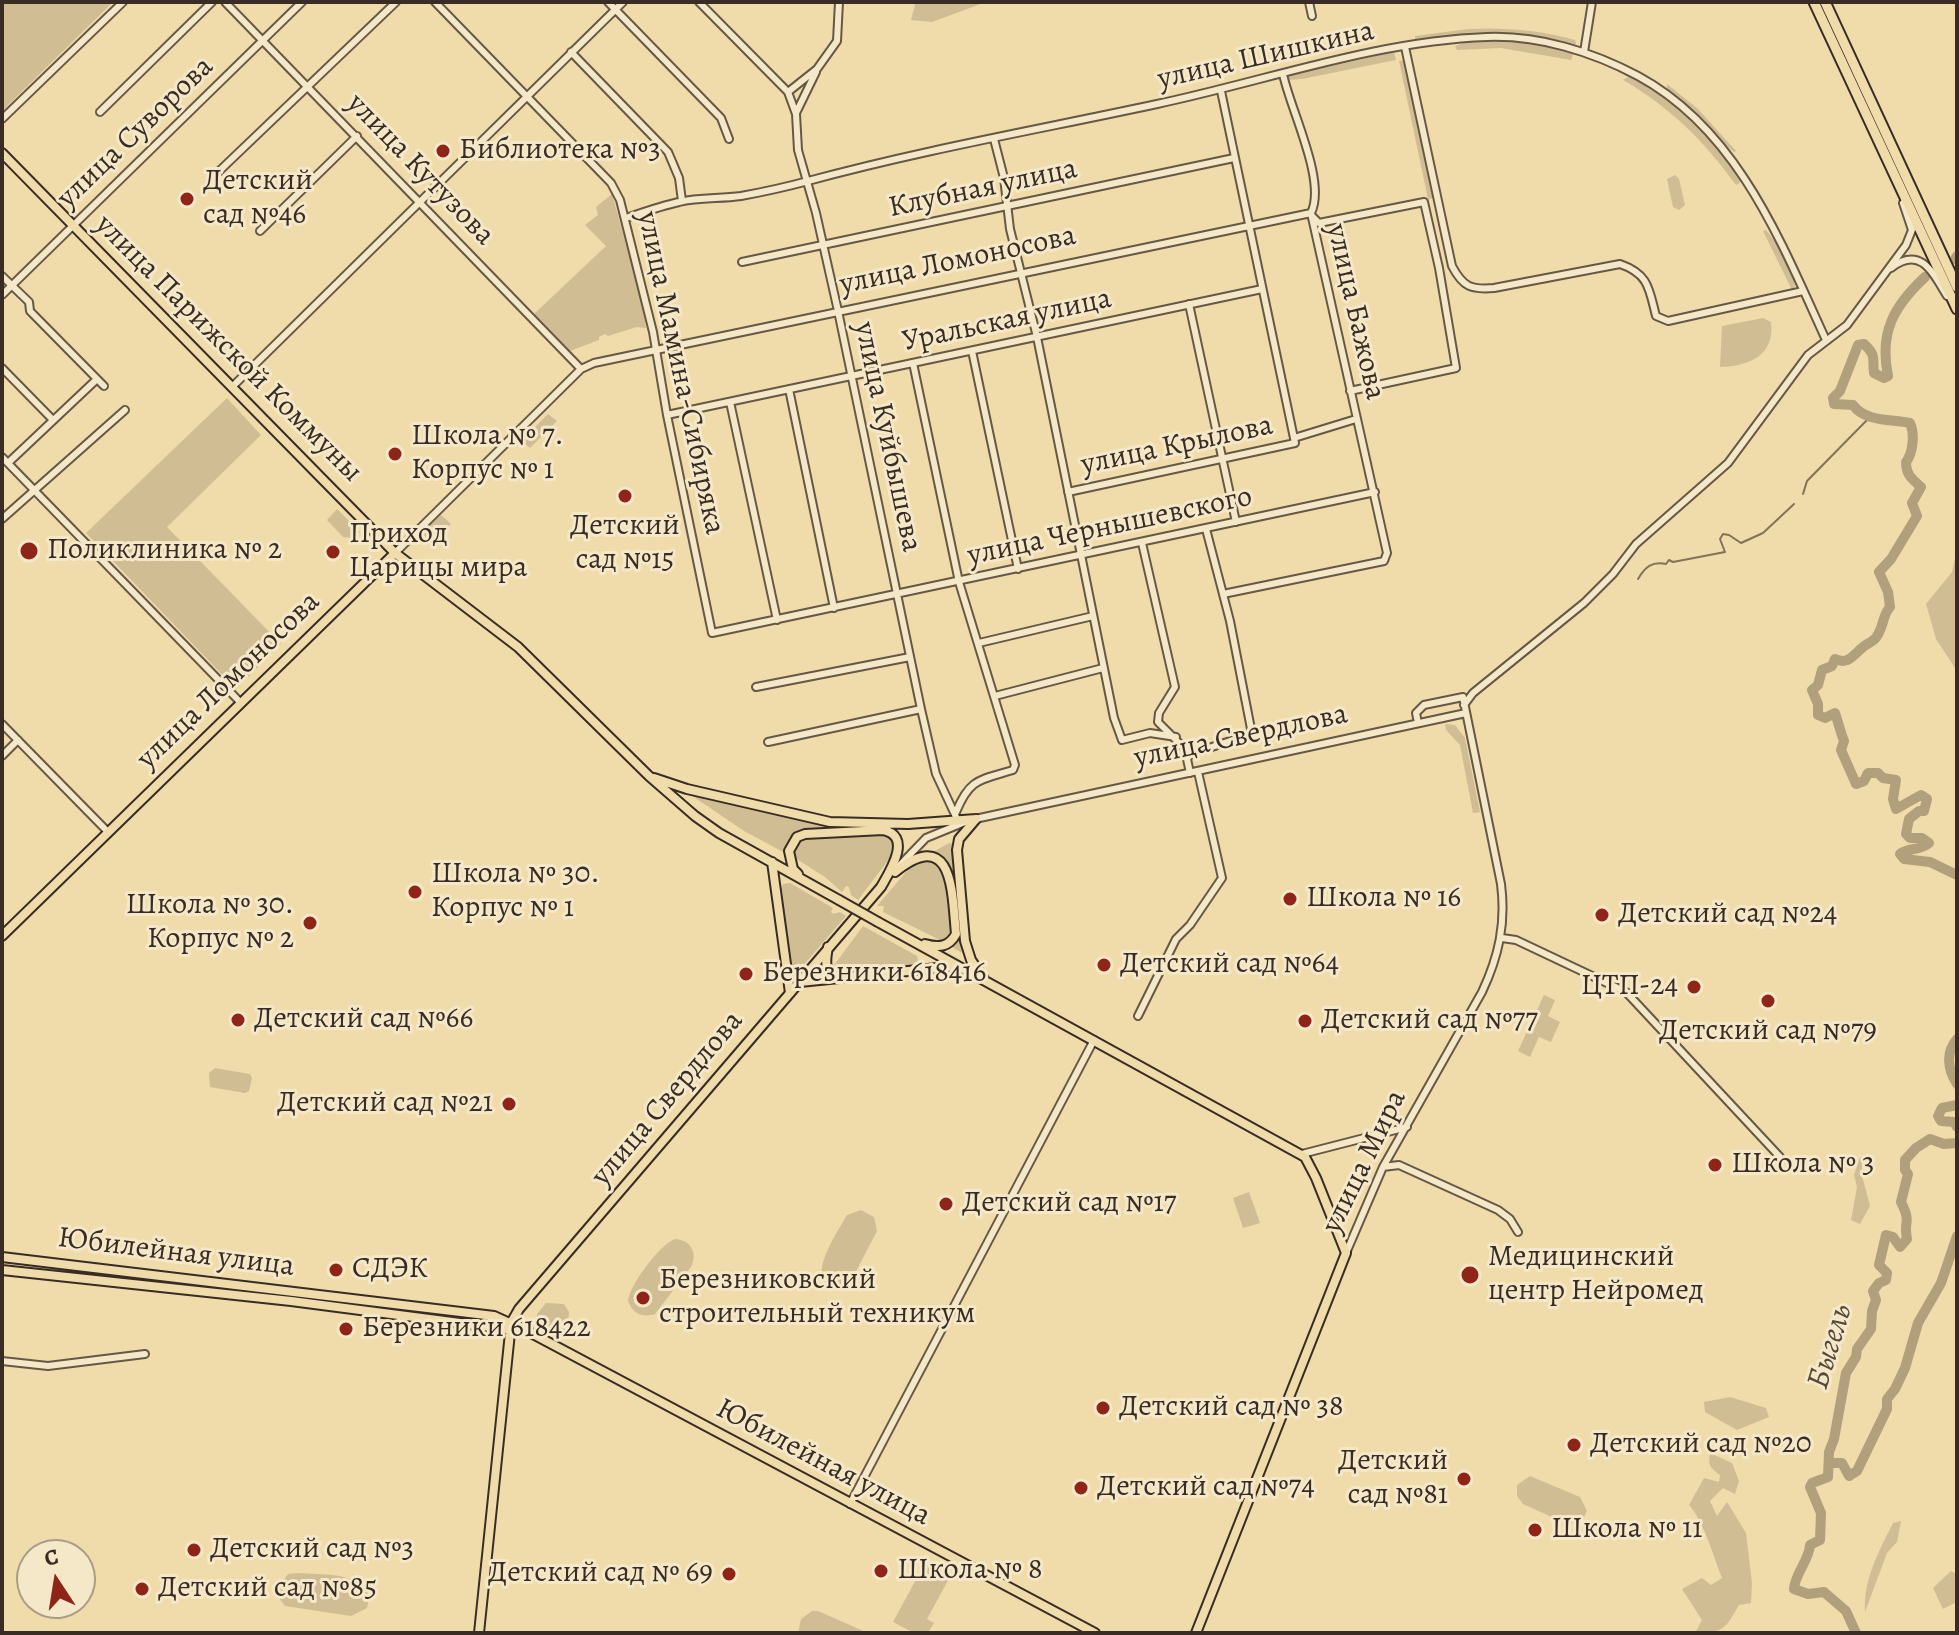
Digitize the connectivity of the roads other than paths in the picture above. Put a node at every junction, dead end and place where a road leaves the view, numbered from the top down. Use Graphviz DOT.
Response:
graph roads {
  1 [pos="123,2"];
  2 [pos="212,2"];
  3 [pos="225,2"];
  4 [pos="302,2"];
  5 [pos="396,2"];
  6 [pos="435,2"];
  7 [pos="608,2"];
  8 [pos="623,2"];
  9 [pos="699,2"];
  10 [pos="839,2"];
  11 [pos="1309,2"];
  12 [pos="1592,2"];
  13 [pos="1814,2"];
  14 [pos="1825,2"];
  15 [pos="615,9"];
  16 [pos="1312,16"];
  17 [pos="263,40"];
  18 [pos="1405,47"];
  19 [pos="571,52"];
  20 [pos="1584,52"];
  21 [pos="817,69"];
  22 [pos="1283,74"];
  23 [pos="308,86"];
  24 [pos="1221,91"];
  25 [pos="788,92"];
  26 [pos="526,96"];
  27 [pos="100,112"];
  28 [pos="796,114"];
  29 [pos="2,119"];
  30 [pos="357,136"];
  31 [pos="729,139"];
  32 [pos="994,139"];
  33 [pos="2,153"];
  34 [pos="1234,158"];
  35 [pos="214,176"];
  36 [pos="1896,178"];
  37 [pos="808,181"];
  38 [pos="418,201"];
  39 [pos="682,201"];
  40 [pos="1006,206"];
  41 [pos="1311,213"];
  42 [pos="626,218"];
  43 [pos="1250,225"];
  44 [pos="73,226"];
  45 [pos="260,231"];
  46 [pos="823,245"];
  47 [pos="742,262"];
  48 [pos="1021,272"];
  49 [pos="1885,273"];
  50 [pos="2,276"];
  51 [pos="12,285"];
  52 [pos="1957,287"];
  53 [pos="1262,289"];
  54 [pos="1803,291"];
  55 [pos="2,295"];
  56 [pos="1189,304"];
  57 [pos="838,311"];
  58 [pos="1957,311"];
  59 [pos="1037,337"];
  60 [pos="1826,340"];
  61 [pos="655,349"];
  62 [pos="972,351"];
  63 [pos="913,363"];
  64 [pos="2,368"];
  65 [pos="581,369"];
  66 [pos="852,376"];
  67 [pos="97,379"];
  68 [pos="104,386"];
  69 [pos="232,387"];
  70 [pos="789,389"];
  71 [pos="1350,391"];
  72 [pos="730,402"];
  73 [pos="125,410"];
  74 [pos="667,415"];
  75 [pos="1356,419"];
  76 [pos="53,420"];
  77 [pos="1295,441"];
  78 [pos="1222,459"];
  79 [pos="5,460"];
  80 [pos="34,489"];
  81 [pos="1068,492"];
  82 [pos="1375,492"];
  83 [pos="2,519"];
  84 [pos="1236,522"];
  85 [pos="1206,529"];
  86 [pos="1142,543"];
  87 [pos="395,553"];
  88 [pos="1081,556"];
  89 [pos="1018,569"];
  90 [pos="959,582"];
  91 [pos="1223,594"];
  92 [pos="897,596"];
  93 [pos="834,608"];
  94 [pos="1093,616"];
  95 [pos="777,620"];
  96 [pos="712,633"];
  97 [pos="979,643"];
  98 [pos="910,657"];
  99 [pos="1103,668"];
  100 [pos="756,687"];
  101 [pos="995,696"];
  102 [pos="241,703"];
  103 [pos="921,709"];
  104 [pos="1465,709"];
  105 [pos="1418,723"];
  106 [pos="2,724"];
  107 [pos="1176,737"];
  108 [pos="18,740"];
  109 [pos="768,742"];
  110 [pos="1190,754"];
  111 [pos="2,756"];
  112 [pos="1194,772"];
  113 [pos="649,776"];
  114 [pos="956,815"];
  115 [pos="976,819"];
  116 [pos="108,832"];
  117 [pos="772,862"];
  118 [pos="895,872"];
  119 [pos="803,880"];
  120 [pos="881,887"];
  121 [pos="2,936"];
  122 [pos="1502,938"];
  123 [pos="909,939"];
  124 [pos="828,946"];
  125 [pos="957,966"];
  126 [pos="919,969"];
  127 [pos="842,977"];
  128 [pos="986,981"];
  129 [pos="800,982"];
  130 [pos="790,993"];
  131 [pos="1138,1016"];
  132 [pos="1094,1040"];
  133 [pos="1407,1127"];
  134 [pos="1393,1151"];
  135 [pos="1298,1153"];
  136 [pos="1780,1157"];
  137 [pos="1399,1165"];
  138 [pos="1383,1167"];
  139 [pos="1518,1232"];
  140 [pos="1346,1253"];
  141 [pos="2,1257"];
  142 [pos="2,1270"];
  143 [pos="510,1326"];
  144 [pos="145,1354"];
  145 [pos="2,1361"];
  146 [pos="850,1504"];
  147 [pos="479,1633"];
  148 [pos="1095,1633"];
  149 [pos="1196,1633"];
  1 -- 29 [label="street"];
  2 -- 27 [label="street"];
  3 -- 17 [label="street, улица Кутузова"];
  4 -- 17 [label="street, улица Суворова"];
  5 -- 23 [label="street"];
  6 -- 26 [label="street, улица Мамина-Сибиряка"];
  7 -- 15 [label="street"];
  8 -- 15 [label="street"];
  9 -- 25 [label="street, улица Куйбышева"];
  10 -- 21 [label="street"];
  11 -- 16 [label="street"];
  12 -- 20 [label="street"];
  13 -- 36 [label="highway"];
  14 -- 52 [label="highway"];
  15 -- 19 [label="street"];
  15 -- 31 [label="street"];
  17 -- 23 [label="street, улица Кутузова"];
  17 -- 44 [label="street, улица Суворова"];
  18 -- 20 [label="street, улица Шишкина"];
  18 -- 22 [label="street, улица Шишкина"];
  18 -- 54 [label="street"];
  19 -- 26 [label="street"];
  19 -- 39 [label="street"];
  20 -- 54 [label="street, улица Шишкина"];
  21 -- 25 [label="street"];
  21 -- 28 [label="street"];
  22 -- 24 [label="street, улица Шишкина"];
  22 -- 41 [label="street, улица Бажова"];
  23 -- 30 [label="street, улица Кутузова"];
  23 -- 35 [label="street"];
  24 -- 32 [label="street, улица Шишкина"];
  24 -- 34 [label="street"];
  25 -- 28 [label="street, улица Куйбышева"];
  26 -- 38 [label="street"];
  26 -- 42 [label="street, улица Мамина-Сибиряка"];
  28 -- 37 [label="street, улица Куйбышева"];
  30 -- 38 [label="street, улица Кутузова"];
  30 -- 45 [label="street"];
  32 -- 37 [label="street, улица Шишкина"];
  32 -- 40 [label="street"];
  33 -- 44 [label="main road, улица Парижской Коммуны"];
  34 -- 40 [label="street, Клубная улица"];
  34 -- 43 [label="street"];
  36 -- 49 [label="street"];
  36 -- 58 [label="highway"];
  37 -- 39 [label="street, улица Шишкина"];
  37 -- 46 [label="street, улица Куйбышева"];
  38 -- 65 [label="street, улица Кутузова"];
  38 -- 69 [label="street"];
  39 -- 42 [label="street, улица Шишкина"];
  40 -- 46 [label="street, Клубная улица"];
  40 -- 48 [label="street"];
  41 -- 43 [label="street, улица Ломоносова"];
  41 -- 71 [label="street, улица Бажова"];
  41 -- 71 [label="street, улица Ломоносова"];
  42 -- 61 [label="street, улица Мамина-Сибиряка"];
  43 -- 48 [label="street, улица Ломоносова"];
  43 -- 53 [label="street"];
  44 -- 51 [label="street, улица Суворова"];
  44 -- 69 [label="main road, улица Парижской Коммуны"];
  46 -- 47 [label="street, Клубная улица"];
  46 -- 57 [label="street, улица Куйбышева"];
  48 -- 57 [label="street, улица Ломоносова"];
  48 -- 59 [label="street"];
  49 -- 58 [label="street"];
  49 -- 60 [label="street"];
  50 -- 51 [label="street"];
  51 -- 55 [label="street, улица Суворова"];
  51 -- 67 [label="street"];
  53 -- 56 [label="street, Уральская улица"];
  53 -- 77 [label="street"];
  54 -- 60 [label="street, улица Шишкина"];
  56 -- 59 [label="street, Уральская улица"];
  56 -- 78 [label="street"];
  57 -- 61 [label="street, улица Ломоносова"];
  57 -- 66 [label="street, улица Куйбышева"];
  59 -- 62 [label="street, Уральская улица"];
  59 -- 81 [label="street"];
  60 -- 104 [label="street"];
  61 -- 65 [label="street, улица Ломоносова"];
  61 -- 74 [label="street, улица Мамина-Сибиряка"];
  62 -- 63 [label="street, Уральская улица"];
  62 -- 89 [label="street"];
  63 -- 66 [label="street, Уральская улица"];
  63 -- 90 [label="street"];
  64 -- 76 [label="street"];
  65 -- 87 [label="street, улица Ломоносова"];
  66 -- 70 [label="street, Уральская улица"];
  66 -- 92 [label="street, улица Куйбышева"];
  67 -- 68 [label="street"];
  67 -- 76 [label="street"];
  69 -- 87 [label="main road, улица Парижской Коммуны"];
  70 -- 72 [label="street, Уральская улица"];
  70 -- 93 [label="street"];
  71 -- 75 [label="street, улица Бажова"];
  72 -- 74 [label="street, Уральская улица"];
  72 -- 95 [label="street"];
  73 -- 80 [label="street"];
  74 -- 96 [label="street, улица Мамина-Сибиряка"];
  75 -- 77 [label="street, улица Крылова"];
  75 -- 82 [label="street, улица Бажова"];
  76 -- 79 [label="street"];
  77 -- 78 [label="street, улица Крылова"];
  78 -- 81 [label="street, улица Крылова"];
  78 -- 84 [label="street"];
  79 -- 80 [label="street"];
  80 -- 83 [label="street"];
  80 -- 102 [label="street"];
  81 -- 88 [label="street"];
  82 -- 84 [label="street, улица Чернышевского"];
  82 -- 91 [label="street, улица Бажова"];
  84 -- 85 [label="street, улица Чернышевского"];
  85 -- 86 [label="street, улица Чернышевского"];
  85 -- 91 [label="street"];
  86 -- 88 [label="street, улица Чернышевского"];
  86 -- 107 [label="street"];
  87 -- 102 [label="main road, улица Ломоносова"];
  87 -- 113 [label="main road, улица Парижской Коммуны"];
  88 -- 89 [label="street, улица Чернышевского"];
  88 -- 94 [label="street"];
  89 -- 90 [label="street, улица Чернышевского"];
  90 -- 92 [label="street, улица Чернышевского"];
  90 -- 97 [label="street"];
  91 -- 110 [label="street"];
  92 -- 93 [label="street, улица Чернышевского"];
  92 -- 98 [label="street, улица Куйбышева"];
  93 -- 95 [label="street, улица Чернышевского"];
  94 -- 97 [label="street"];
  94 -- 99 [label="street"];
  95 -- 96 [label="street, улица Чернышевского"];
  97 -- 101 [label="street"];
  98 -- 100 [label="street"];
  98 -- 103 [label="street, улица Куйбышева"];
  99 -- 101 [label="street"];
  99 -- 107 [label="street"];
  101 -- 114 [label="street"];
  102 -- 116 [label="main road, улица Ломоносова"];
  103 -- 109 [label="street"];
  103 -- 114 [label="street, улица Куйбышева"];
  104 -- 105 [label="street, улица Свердлова"];
  104 -- 105 [label="street, улица Мира"];
  104 -- 122 [label="street, улица Мира"];
  105 -- 112 [label="street, улица Свердлова"];
  106 -- 108 [label="street"];
  107 -- 110 [label="street"];
  108 -- 111 [label="street"];
  108 -- 116 [label="street"];
  110 -- 112 [label="street"];
  112 -- 115 [label="street, улица Свердлова"];
  112 -- 131 [label="street"];
  113 -- 114 [label="main road"];
  113 -- 117 [label="main road, улица Парижской Коммуны"];
  114 -- 115 [label="main road"];
  115 -- 118 [label="street, улица Свердлова"];
  115 -- 128 [label="main road"];
  116 -- 121 [label="main road, улица Ломоносова"];
  117 -- 119 [label="main road, улица Парижской Коммуны"];
  117 -- 130 [label="main road"];
  118 -- 120 [label="street, улица Свердлова"];
  118 -- 123 [label="main road"];
  119 -- 120 [label="main road"];
  119 -- 123 [label="main road, улица Парижской Коммуны, bridge"];
  120 -- 124 [label="main road, улица Свердлова"];
  122 -- 133 [label="street, улица Мира"];
  122 -- 136 [label="street"];
  123 -- 125 [label="main road, улица Парижской Коммуны"];
  123 -- 126 [label="main road"];
  124 -- 127 [label="main road"];
  124 -- 129 [label="main road, улица Свердлова"];
  125 -- 126 [label="main road"];
  125 -- 128 [label="main road"];
  126 -- 127 [label="main road"];
  127 -- 129 [label="main road"];
  128 -- 132 [label="main road"];
  129 -- 130 [label="main road, улица Свердлова"];
  130 -- 143 [label="main road, улица Свердлова"];
  132 -- 135 [label="main road"];
  132 -- 146 [label="street"];
  133 -- 134 [label="street, улица Мира"];
  133 -- 135 [label="street"];
  134 -- 137 [label="street"];
  134 -- 138 [label="street, улица Мира"];
  135 -- 140 [label="main road"];
  137 -- 138 [label="street"];
  137 -- 139 [label="street"];
  138 -- 140 [label="street, улица Мира"];
  140 -- 149 [label="main road, улица Мира"];
  141 -- 143 [label="main road, Юбилейная улица"];
  142 -- 143 [label="main road, Юбилейная улица"];
  143 -- 146 [label="main road, Юбилейная улица"];
  143 -- 147 [label="main road"];
  144 -- 145 [label="street"];
  146 -- 148 [label="main road, Юбилейная улица"];
}
